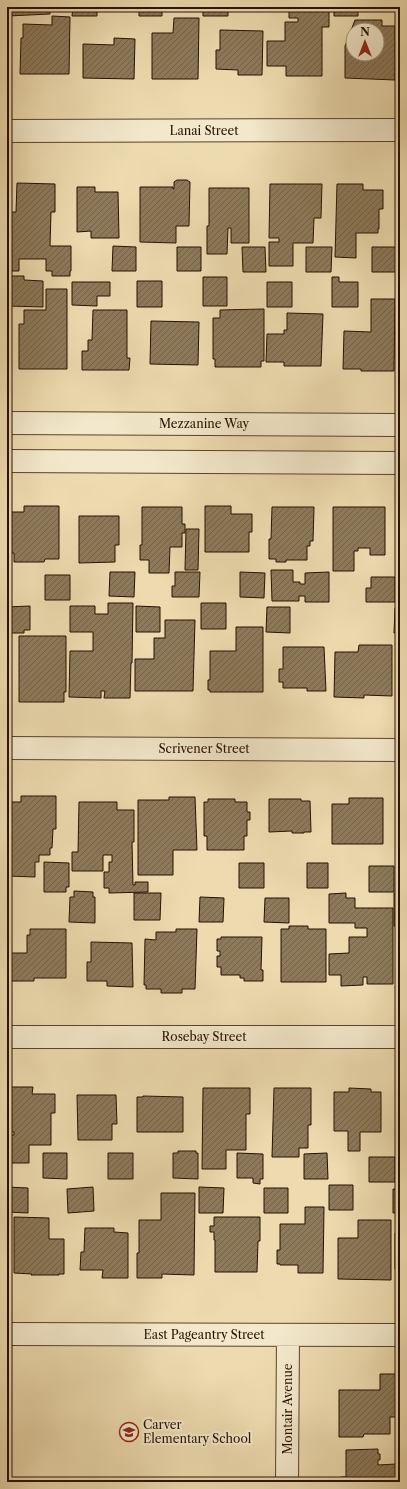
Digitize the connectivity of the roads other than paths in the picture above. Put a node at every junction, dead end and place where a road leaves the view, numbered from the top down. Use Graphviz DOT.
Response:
graph roads {
  1 [pos="400,130"];
  2 [pos="7,131"];
  3 [pos="7,423"];
  4 [pos="400,425"];
  5 [pos="7,461"];
  6 [pos="400,463"];
  7 [pos="7,748"];
  8 [pos="400,750"];
  9 [pos="7,1037"];
  10 [pos="400,1037"];
  11 [pos="7,1334"];
  12 [pos="400,1335"];
  13 [pos="288,1336"];
  14 [pos="288,1482"];
  1 -- 2 [label="street, Lanai Street"];
  3 -- 4 [label="street, Mezzanine Way"];
  5 -- 6 [label="street"];
  7 -- 8 [label="street, Scrivener Street"];
  9 -- 10 [label="street, Rosebay Street"];
  11 -- 13 [label="street, East Pageantry Street"];
  12 -- 13 [label="street, East Pageantry Street"];
  13 -- 14 [label="street, Montair Avenue"];
}
